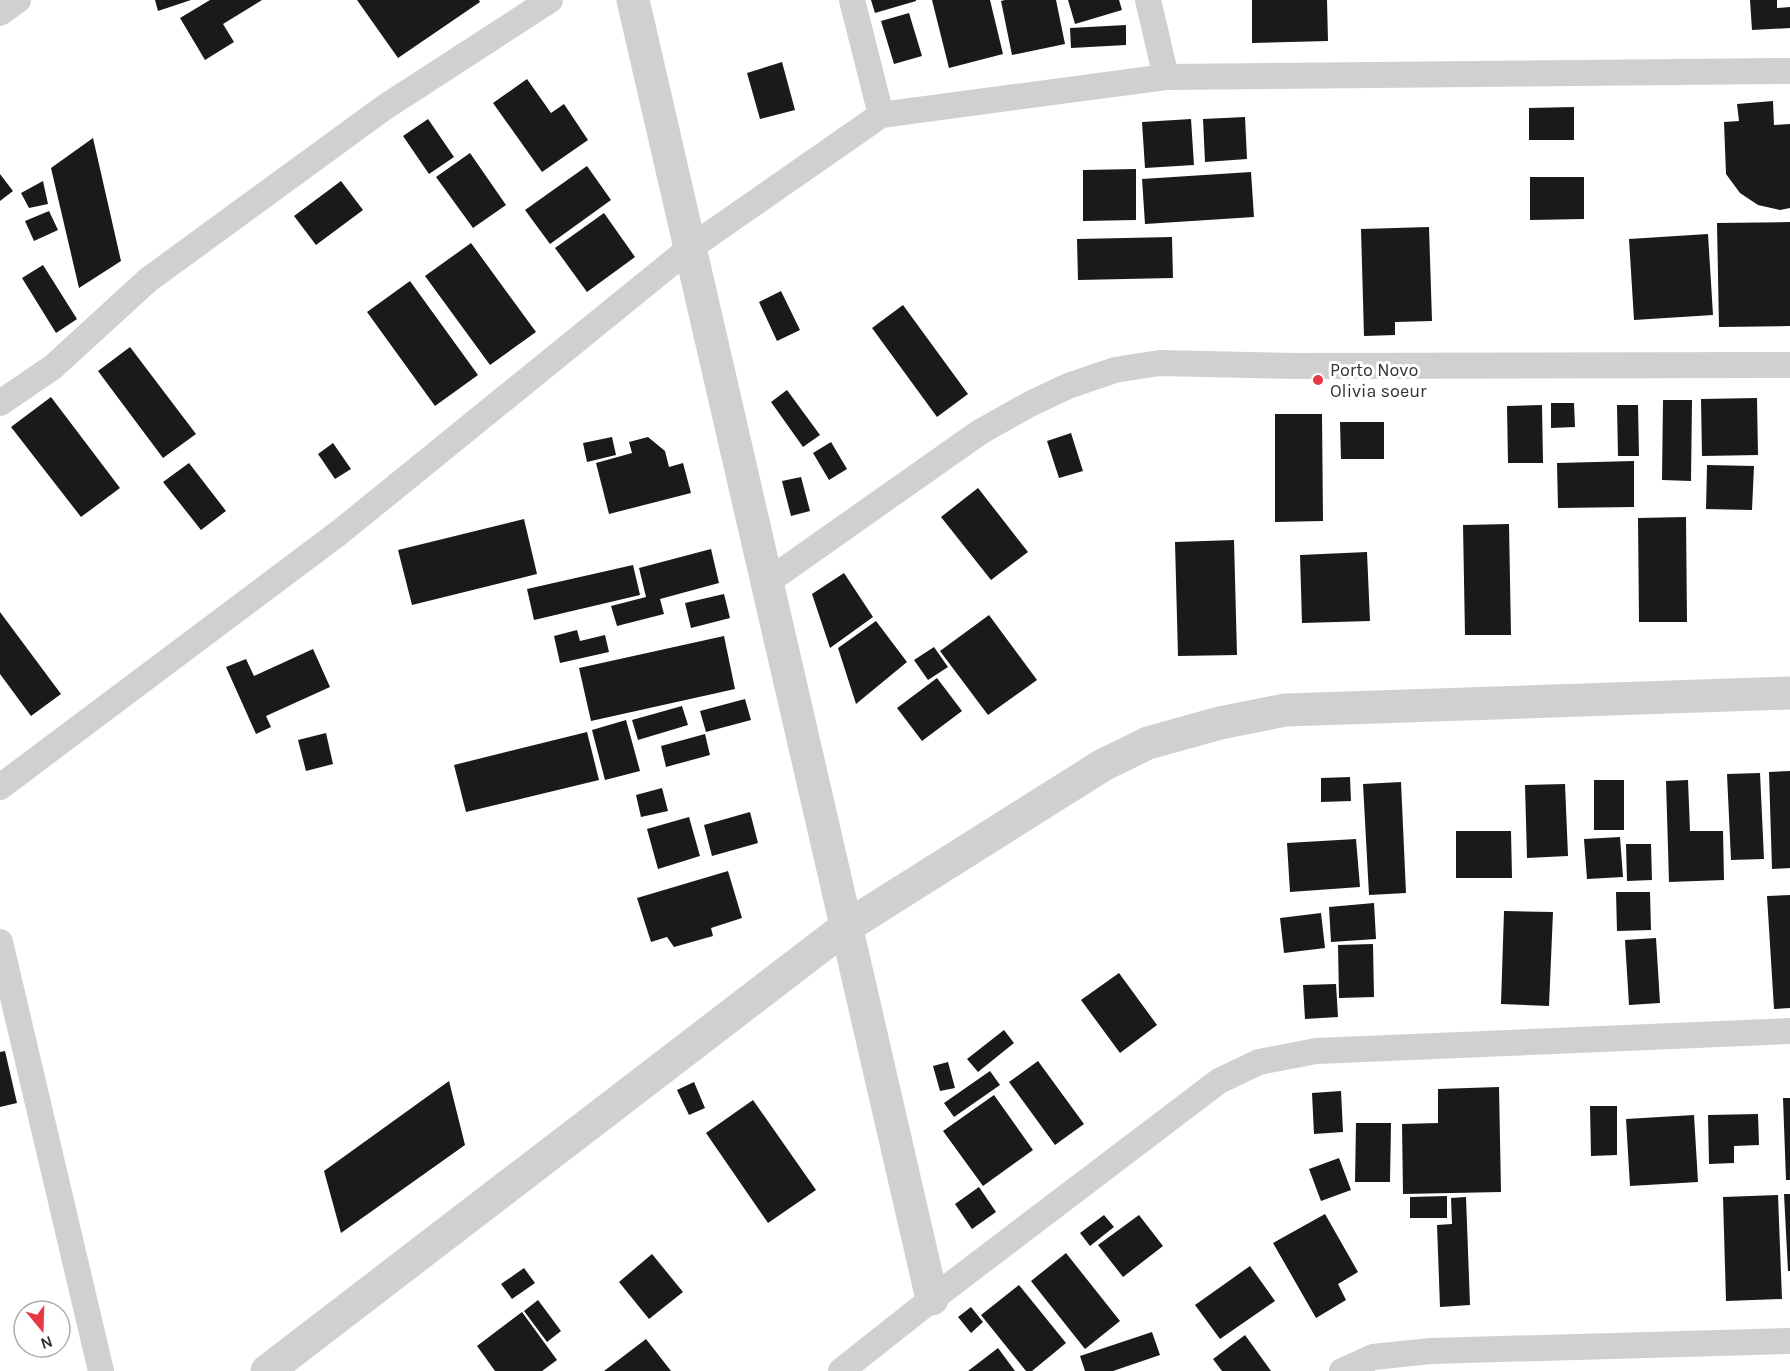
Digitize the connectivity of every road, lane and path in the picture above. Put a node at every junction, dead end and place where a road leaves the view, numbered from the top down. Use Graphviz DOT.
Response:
graph roads {
  1 [pos="18,0"];
  2 [pos="550,0"];
  3 [pos="633,0"];
  4 [pos="852,0"];
  5 [pos="1148,0"];
  6 [pos="0,13"];
  7 [pos="1790,71"];
  8 [pos="1166,77"];
  9 [pos="881,115"];
  10 [pos="690,248"];
  11 [pos="1790,365"];
  12 [pos="0,403"];
  13 [pos="767,582"];
  14 [pos="1790,693"];
  15 [pos="0,788"];
  16 [pos="846,927"];
  17 [pos="0,942"];
  18 [pos="1790,1031"];
  19 [pos="932,1299"];
  20 [pos="1790,1341"];
  21 [pos="101,1371"];
  22 [pos="267,1371"];
  23 [pos="841,1371"];
  24 [pos="1342,1371"];
  1 -- 6 [label="street"];
  2 -- 12 [label="street"];
  3 -- 10 [label="street"];
  4 -- 9 [label="street"];
  5 -- 8 [label="street"];
  7 -- 8 [label="street"];
  8 -- 9 [label="street"];
  9 -- 10 [label="street"];
  10 -- 13 [label="street"];
  10 -- 15 [label="street"];
  11 -- 13 [label="street"];
  13 -- 16 [label="street"];
  14 -- 16 [label="street"];
  16 -- 19 [label="street"];
  16 -- 22 [label="street"];
  17 -- 21 [label="street"];
  18 -- 19 [label="street"];
  19 -- 23 [label="street"];
  20 -- 24 [label="street"];
}
